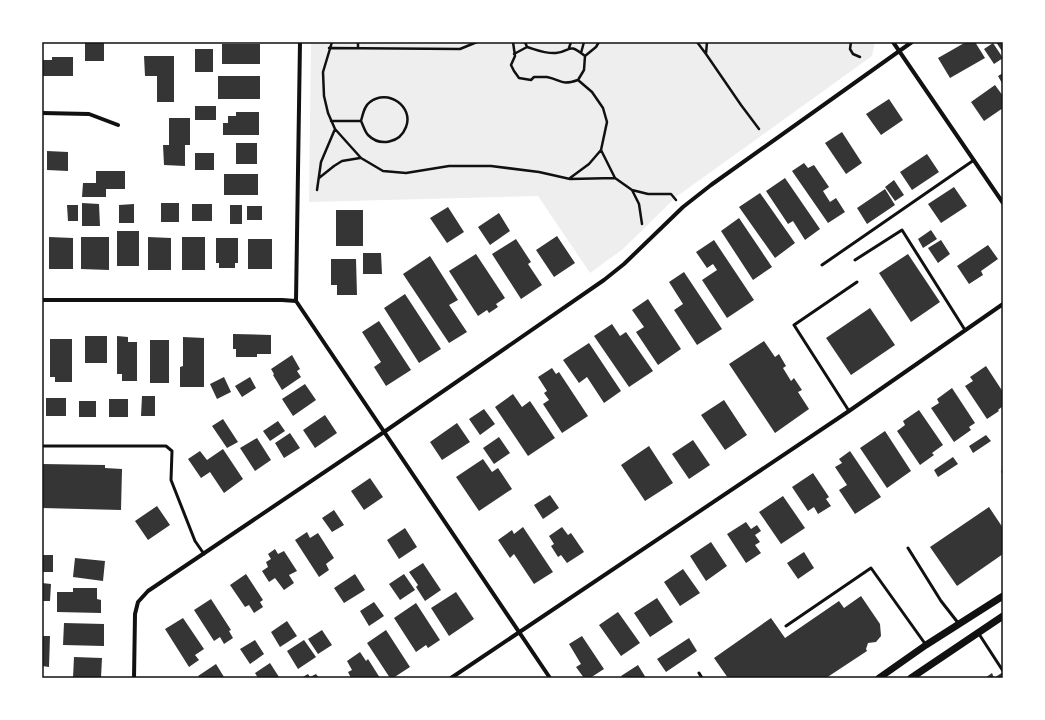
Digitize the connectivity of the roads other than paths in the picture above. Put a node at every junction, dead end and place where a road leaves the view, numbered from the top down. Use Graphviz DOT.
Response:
graph roads {
  1 [pos="300,42"];
  2 [pos="893,42"];
  3 [pos="912,42"];
  4 [pos="900,52"];
  5 [pos="42,113"];
  6 [pos="118,125"];
  7 [pos="974,160"];
  8 [pos="1003,203"];
  9 [pos="855,260"];
  10 [pos="822,265"];
  11 [pos="857,282"];
  12 [pos="42,300"];
  13 [pos="296,301"];
  14 [pos="1003,304"];
  15 [pos="965,330"];
  16 [pos="849,411"];
  17 [pos="384,432"];
  18 [pos="42,446"];
  19 [pos="908,548"];
  20 [pos="204,554"];
  21 [pos="1003,596"];
  22 [pos="1003,616"];
  23 [pos="959,624"];
  24 [pos="786,626"];
  25 [pos="519,632"];
  26 [pos="978,632"];
  27 [pos="926,646"];
  28 [pos="1003,671"];
  29 [pos="699,673"];
  30 [pos="134,678"];
  31 [pos="451,678"];
  32 [pos="550,678"];
  33 [pos="702,678"];
  34 [pos="879,678"];
  35 [pos="911,678"];
  1 -- 13 [label="street"];
  2 -- 4 [label="street"];
  3 -- 4 [label="street"];
  4 -- 7 [label="street"];
  4 -- 17 [label="street"];
  5 -- 6 [label="street"];
  7 -- 8 [label="street"];
  7 -- 10 [label="lane"];
  9 -- 15 [label="lane"];
  11 -- 16 [label="lane"];
  12 -- 13 [label="street"];
  13 -- 17 [label="street"];
  14 -- 15 [label="street"];
  15 -- 16 [label="street"];
  16 -- 25 [label="street"];
  17 -- 20 [label="street"];
  17 -- 25 [label="street"];
  18 -- 20 [label="lane"];
  19 -- 23 [label="lane"];
  20 -- 30 [label="street"];
  21 -- 23 [label="street"];
  22 -- 26 [label="street"];
  23 -- 27 [label="street"];
  24 -- 27 [label="lane"];
  25 -- 31 [label="street"];
  25 -- 32 [label="street"];
  26 -- 28 [label="lane"];
  26 -- 35 [label="street"];
  27 -- 34 [label="street"];
  29 -- 33 [label="lane"];
}
